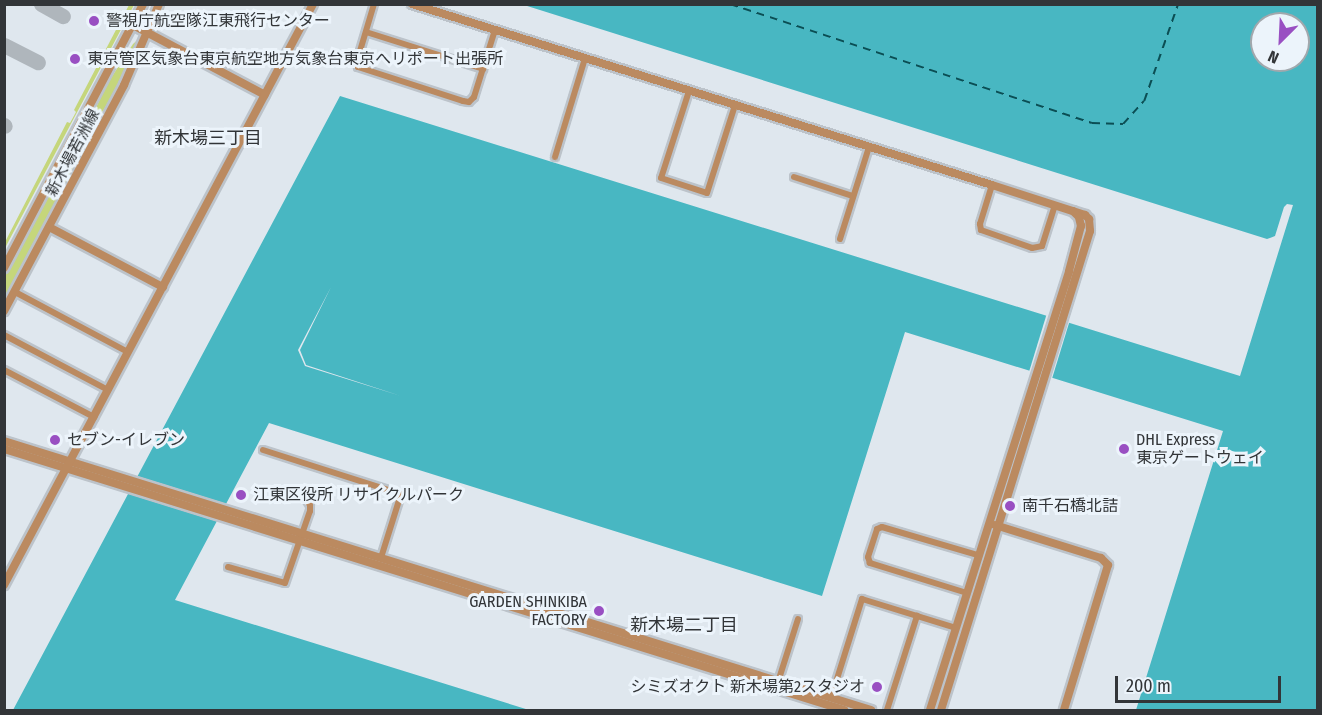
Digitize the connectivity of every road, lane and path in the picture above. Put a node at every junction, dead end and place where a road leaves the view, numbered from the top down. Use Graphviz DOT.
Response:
graph roads {
  1 [pos="143,4"];
  2 [pos="159,4"];
  3 [pos="313,4"];
  4 [pos="374,4"];
  5 [pos="412,4"];
  6 [pos="133,25"];
  7 [pos="495,30"];
  8 [pos="366,32"];
  9 [pos="148,33"];
  10 [pos="585,58"];
  11 [pos="483,69"];
  12 [pos="689,91"];
  13 [pos="264,95"];
  14 [pos="735,105"];
  15 [pos="869,147"];
  16 [pos="555,157"];
  17 [pos="794,177"];
  18 [pos="992,185"];
  19 [pos="853,196"];
  20 [pos="1055,205"];
  21 [pos="49,227"];
  22 [pos="840,239"];
  23 [pos="4,268"];
  24 [pos="163,287"];
  25 [pos="15,292"];
  26 [pos="4,311"];
  27 [pos="4,335"];
  28 [pos="128,352"];
  29 [pos="4,370"];
  30 [pos="1036,388"];
  31 [pos="108,390"];
  32 [pos="94,417"];
  33 [pos="4,441"];
  34 [pos="4,449"];
  35 [pos="263,450"];
  36 [pos="68,465"];
  37 [pos="306,499"];
  38 [pos="988,523"];
  39 [pos="999,526"];
  40 [pos="301,537"];
  41 [pos="978,555"];
  42 [pos="381,558"];
  43 [pos="228,567"];
  44 [pos="4,585"];
  45 [pos="967,593"];
  46 [pos="495,597"];
  47 [pos="917,616"];
  48 [pos="798,619"];
  49 [pos="956,628"];
  50 [pos="701,661"];
  51 [pos="778,682"];
  52 [pos="831,698"];
  53 [pos="844,711"];
  54 [pos="871,711"];
  55 [pos="887,711"];
  56 [pos="930,711"];
  57 [pos="941,711"];
  58 [pos="1064,711"];
  1 -- 6 [label="street, 新木場若洲線"];
  2 -- 9 [label="street, 新木場若洲線"];
  3 -- 13 [label="street"];
  4 -- 8 [label="street"];
  5 -- 7 [label="street"];
  6 -- 9 [label="street"];
  6 -- 23 [label="street, 新木場若洲線"];
  7 -- 10 [label="street"];
  7 -- 11 [label="street"];
  8 -- 11 [label="street"];
  8 -- 11 [label="street"];
  9 -- 13 [label="street"];
  9 -- 21 [label="street, 新木場若洲線"];
  10 -- 12 [label="street"];
  10 -- 16 [label="street"];
  12 -- 14 [label="street"];
  12 -- 14 [label="street"];
  13 -- 24 [label="street"];
  14 -- 15 [label="street"];
  15 -- 18 [label="street"];
  15 -- 19 [label="street"];
  17 -- 19 [label="street"];
  18 -- 20 [label="street"];
  18 -- 20 [label="street"];
  19 -- 22 [label="street"];
  20 -- 30 [label="street"];
  21 -- 24 [label="street"];
  21 -- 25 [label="street, 新木場若洲線"];
  24 -- 28 [label="street"];
  25 -- 26 [label="street, 新木場若洲線"];
  25 -- 28 [label="street"];
  27 -- 31 [label="street"];
  28 -- 31 [label="street"];
  29 -- 32 [label="street"];
  30 -- 38 [label="street"];
  30 -- 39 [label="street"];
  31 -- 32 [label="street"];
  32 -- 36 [label="street"];
  33 -- 36 [label="street"];
  34 -- 36 [label="street"];
  35 -- 42 [label="street"];
  36 -- 40 [label="street"];
  36 -- 44 [label="street"];
  37 -- 40 [label="street"];
  38 -- 39 [label="street"];
  38 -- 41 [label="street"];
  39 -- 57 [label="street"];
  39 -- 58 [label="street"];
  40 -- 42 [label="street"];
  40 -- 43 [label="street"];
  40 -- 46 [label="street"];
  41 -- 45 [label="street"];
  41 -- 45 [label="street"];
  42 -- 46 [label="street"];
  45 -- 49 [label="street"];
  46 -- 50 [label="street"];
  47 -- 49 [label="street"];
  47 -- 52 [label="street"];
  47 -- 55 [label="street"];
  48 -- 51 [label="street"];
  49 -- 56 [label="street"];
  50 -- 51 [label="street"];
  50 -- 53 [label="street"];
  51 -- 52 [label="street"];
  52 -- 54 [label="street"];
}
